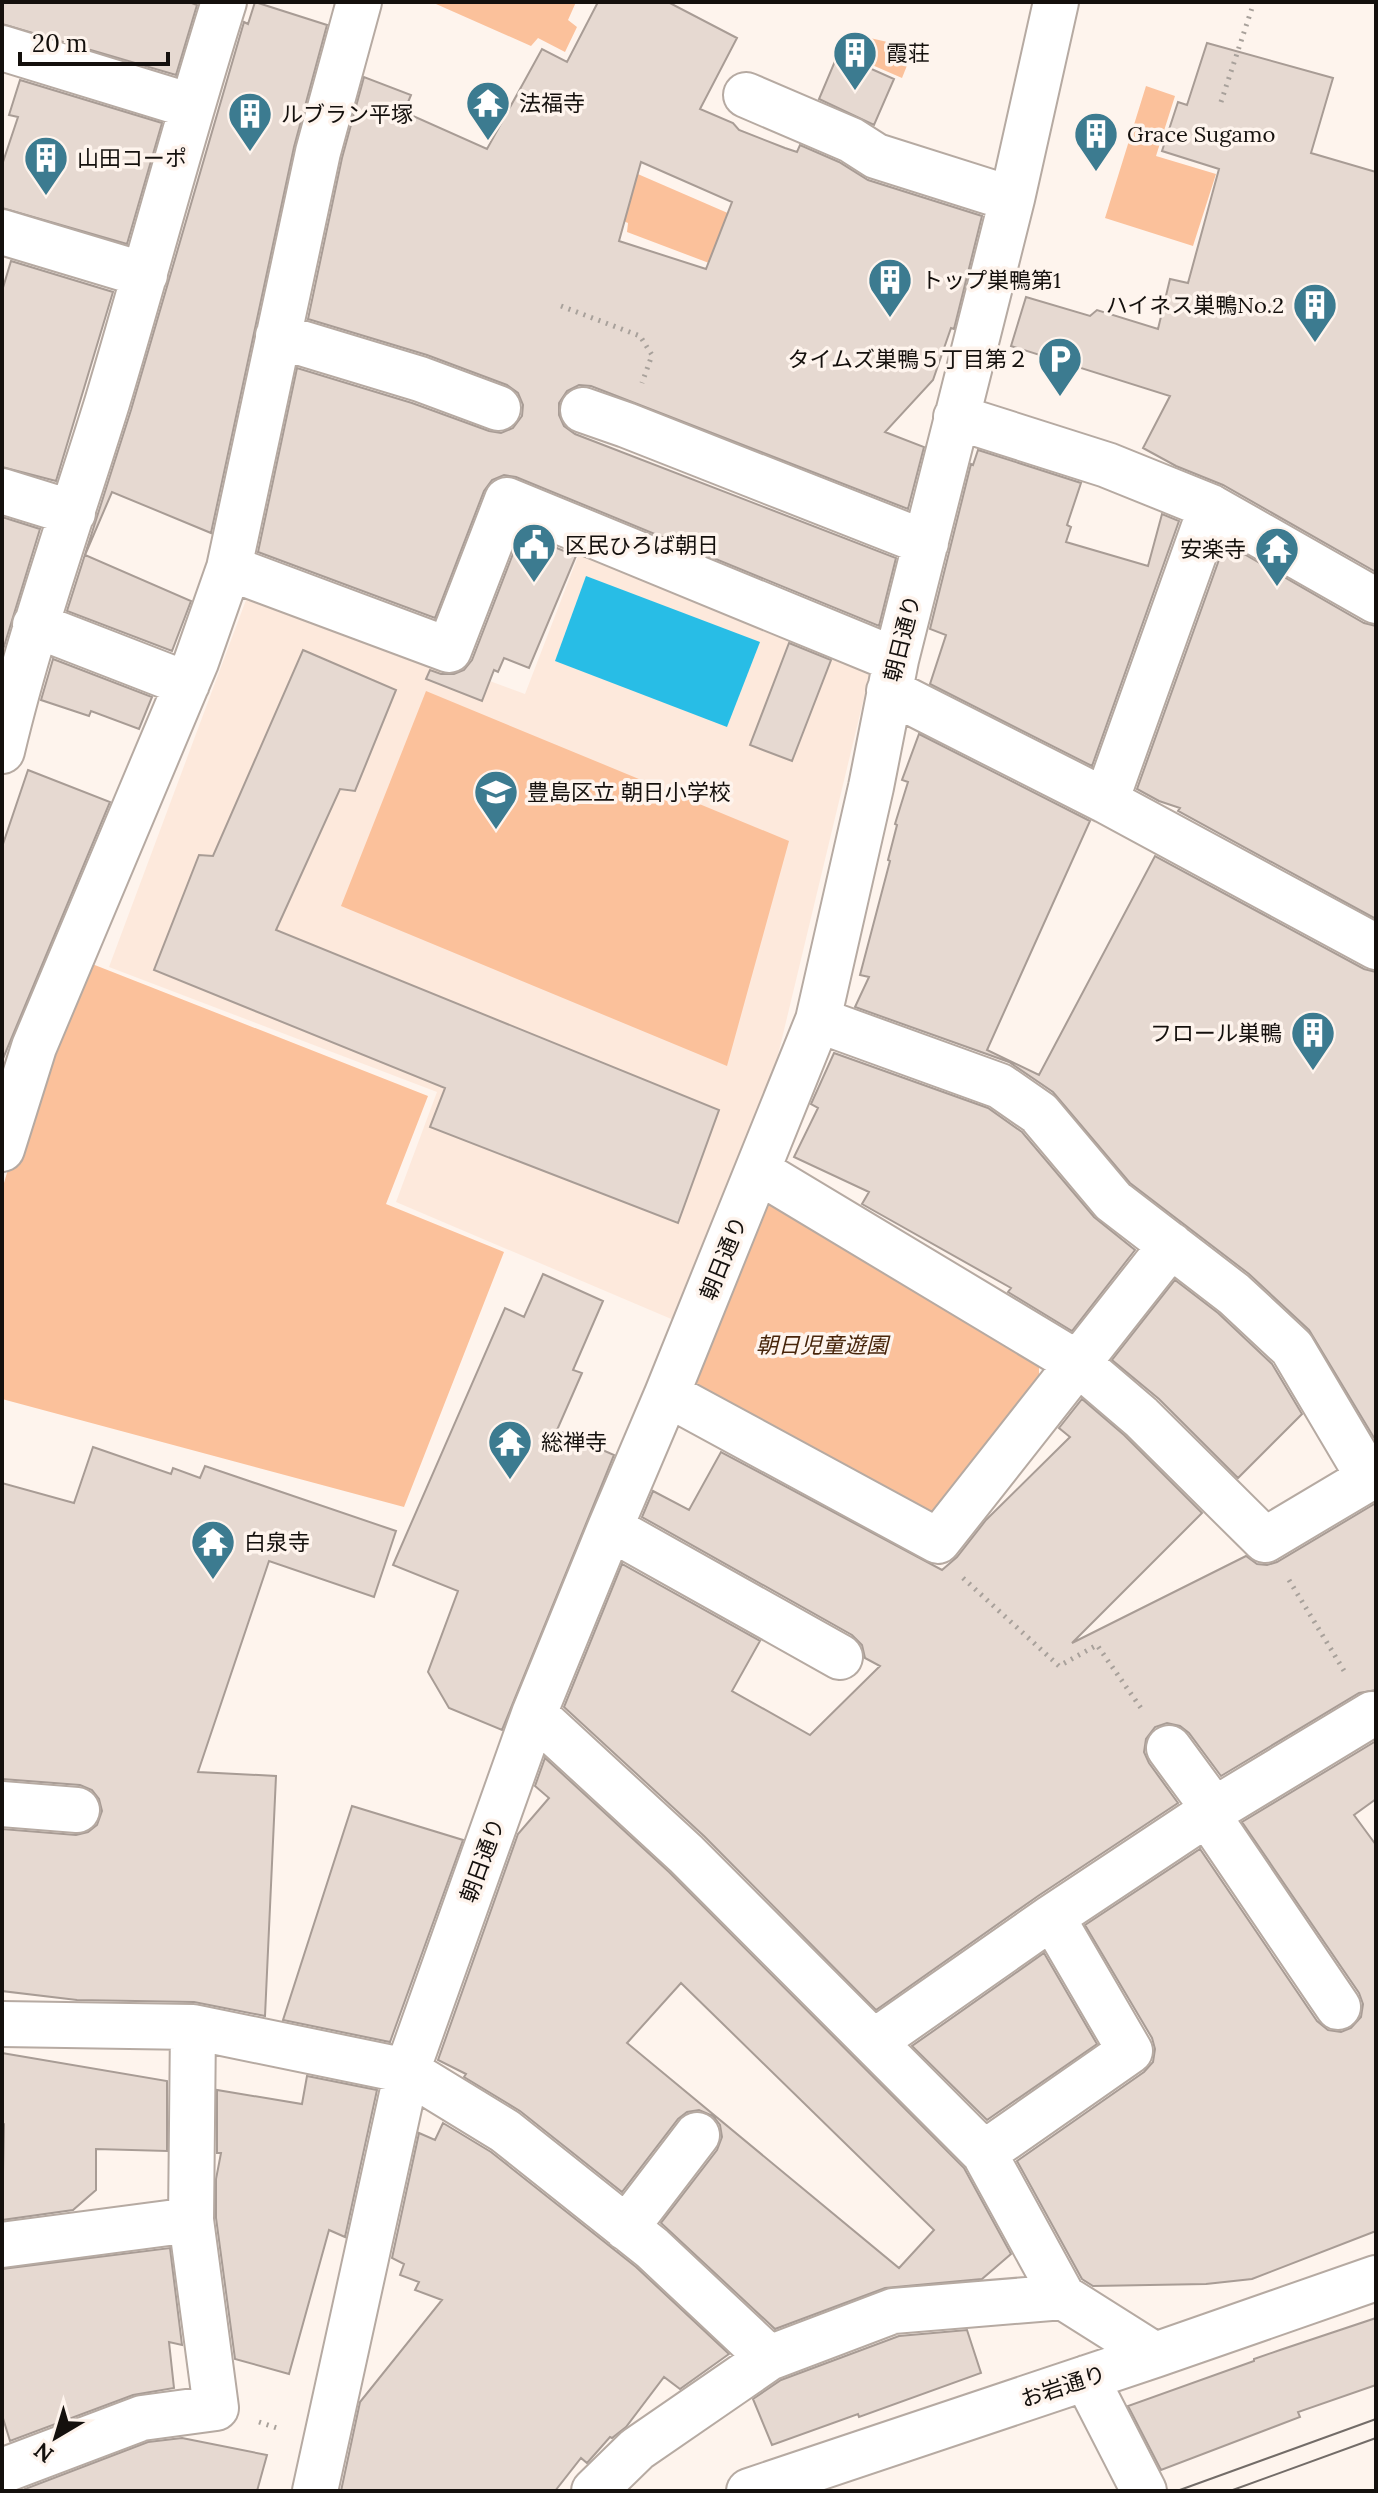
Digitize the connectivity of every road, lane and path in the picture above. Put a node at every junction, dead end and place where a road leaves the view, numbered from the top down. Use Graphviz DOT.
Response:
graph roads {
  1 [pos="224,2"];
  2 [pos="359,2"];
  3 [pos="1056,2"];
  4 [pos="1254,2"];
  5 [pos="2,48"];
  6 [pos="746,95"];
  7 [pos="1221,102"];
  8 [pos="191,106"];
  9 [pos="1012,199"];
  10 [pos="2,232"];
  11 [pos="145,275"];
  12 [pos="561,306"];
  13 [pos="278,336"];
  14 [pos="498,408"];
  15 [pos="583,410"];
  16 [pos="956,417"];
  17 [pos="626,425"];
  18 [pos="2,491"];
  19 [pos="1211,507"];
  20 [pos="73,513"];
  21 [pos="926,543"];
  22 [pos="229,568"];
  23 [pos="1376,601"];
  24 [pos="35,625"];
  25 [pos="892,675"];
  26 [pos="187,684"];
  27 [pos="2,751"];
  28 [pos="1106,801"];
  29 [pos="1376,947"];
  30 [pos="818,1020"];
  31 [pos="2,1149"];
  32 [pos="758,1171"];
  33 [pos="1171,1245"];
  34 [pos="1079,1364"];
  35 [pos="667,1394"];
  36 [pos="1372,1476"];
  37 [pos="610,1528"];
  38 [pos="1265,1540"];
  39 [pos="938,1541"];
  40 [pos="840,1657"];
  41 [pos="534,1714"];
  42 [pos="1372,1714"];
  43 [pos="1169,1748"];
  44 [pos="2,1804"];
  45 [pos="77,1810"];
  46 [pos="1207,1814"];
  47 [pos="1052,1917"];
  48 [pos="1338,2007"];
  49 [pos="2,2024"];
  50 [pos="193,2027"];
  51 [pos="875,2041"];
  52 [pos="407,2071"];
  53 [pos="697,2135"];
  54 [pos="984,2153"];
  55 [pos="191,2220"];
  56 [pos="626,2228"];
  57 [pos="2,2245"];
  58 [pos="1376,2278"];
  59 [pos="1063,2297"];
  60 [pos="1155,2355"];
  61 [pos="769,2358"];
  62 [pos="1086,2378"];
  63 [pos="216,2408"];
  64 [pos="326,2445"];
  65 [pos="2,2471"];
  66 [pos="315,2491"];
  67 [pos="594,2491"];
  68 [pos="749,2491"];
  69 [pos="1144,2491"];
  1 -- 8 [label="street"];
  2 -- 13 [label="street"];
  3 -- 9 [label="street, 朝日通り"];
  4 -- 7 [label="path"];
  5 -- 8 [label="street"];
  6 -- 9 [label="street"];
  8 -- 11 [label="street"];
  9 -- 16 [label="street, 朝日通り"];
  10 -- 11 [label="street"];
  11 -- 20 [label="street"];
  12 -- 17 [label="path"];
  13 -- 14 [label="street"];
  13 -- 22 [label="street"];
  15 -- 17 [label="street"];
  16 -- 19 [label="street"];
  16 -- 21 [label="street, 朝日通り"];
  17 -- 21 [label="street"];
  18 -- 20 [label="street"];
  19 -- 23 [label="street"];
  19 -- 28 [label="street"];
  20 -- 24 [label="street"];
  21 -- 25 [label="street, 朝日通り"];
  22 -- 25 [label="street"];
  22 -- 26 [label="street"];
  24 -- 26 [label="street"];
  24 -- 27 [label="street"];
  25 -- 28 [label="street"];
  25 -- 30 [label="street, 朝日通り"];
  26 -- 31 [label="street"];
  28 -- 29 [label="street"];
  30 -- 32 [label="street, 朝日通り"];
  30 -- 33 [label="street"];
  32 -- 34 [label="street"];
  32 -- 35 [label="street, 朝日通り"];
  33 -- 34 [label="street"];
  33 -- 36 [label="street"];
  34 -- 38 [label="street"];
  34 -- 39 [label="street"];
  35 -- 37 [label="street, 朝日通り"];
  35 -- 39 [label="street"];
  36 -- 38 [label="street"];
  37 -- 40 [label="street"];
  37 -- 41 [label="street, 朝日通り"];
  38 -- 42 [label="path"];
  39 -- 43 [label="path"];
  41 -- 51 [label="street"];
  41 -- 52 [label="street, 朝日通り"];
  42 -- 46 [label="street"];
  43 -- 46 [label="street"];
  44 -- 45 [label="street"];
  46 -- 47 [label="street"];
  46 -- 48 [label="street"];
  47 -- 51 [label="street"];
  47 -- 54 [label="street"];
  49 -- 50 [label="street"];
  50 -- 52 [label="street"];
  50 -- 55 [label="street"];
  51 -- 54 [label="street"];
  52 -- 56 [label="street"];
  52 -- 64 [label="street, 朝日通り"];
  53 -- 56 [label="street"];
  54 -- 59 [label="street"];
  55 -- 57 [label="street"];
  55 -- 63 [label="street"];
  56 -- 61 [label="street"];
  58 -- 60 [label="street, お岩通り"];
  59 -- 60 [label="street"];
  59 -- 61 [label="street"];
  60 -- 62 [label="street, お岩通り"];
  61 -- 67 [label="street"];
  62 -- 68 [label="street, お岩通り"];
  62 -- 69 [label="street"];
  63 -- 64 [label="path"];
  63 -- 65 [label="street"];
  64 -- 66 [label="street, 朝日通り"];
}
